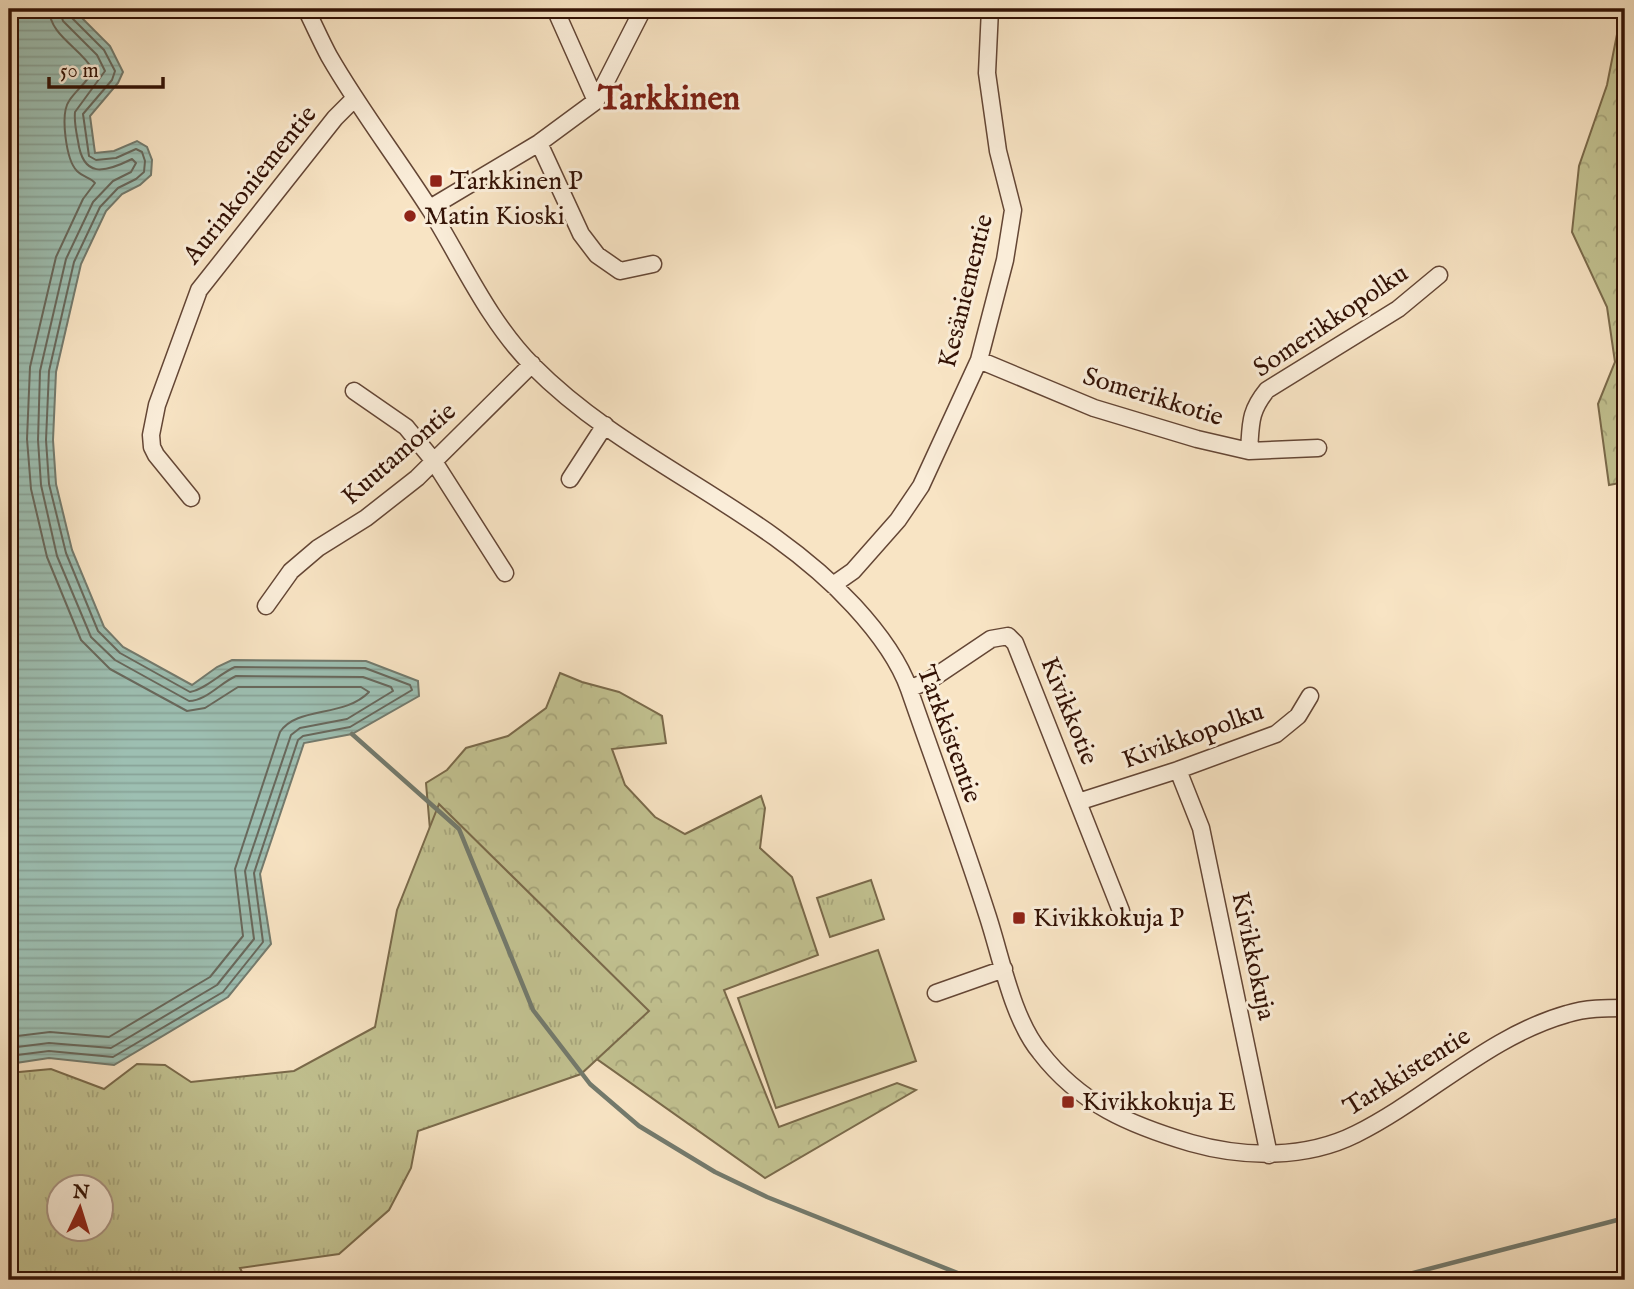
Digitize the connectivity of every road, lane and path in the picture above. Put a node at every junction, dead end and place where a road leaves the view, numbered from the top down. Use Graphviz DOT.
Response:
graph roads {
  1 [pos="306,9"];
  2 [pos="555,9"];
  3 [pos="643,9"];
  4 [pos="990,9"];
  5 [pos="355,98"];
  6 [pos="596,101"];
  7 [pos="539,143"];
  8 [pos="430,208"];
  9 [pos="653,264"];
  10 [pos="1439,275"];
  11 [pos="979,360"];
  12 [pos="531,365"];
  13 [pos="354,391"];
  14 [pos="605,425"];
  15 [pos="1318,448"];
  16 [pos="1249,451"];
  17 [pos="433,460"];
  18 [pos="570,479"];
  19 [pos="191,498"];
  20 [pos="505,573"];
  21 [pos="834,586"];
  22 [pos="266,606"];
  23 [pos="909,689"];
  24 [pos="1310,696"];
  25 [pos="1178,770"];
  26 [pos="1078,802"];
  27 [pos="1121,911"];
  28 [pos="1003,969"];
  29 [pos="936,993"];
  30 [pos="1625,1008"];
  31 [pos="1269,1155"];
  1 -- 5 [label="street, Tarkkistentie"];
  2 -- 6 [label="street"];
  3 -- 6 [label="street"];
  4 -- 11 [label="street, Kesäniementie"];
  5 -- 8 [label="street, Tarkkistentie"];
  5 -- 19 [label="street, Aurinkoniementie"];
  6 -- 7 [label="street"];
  7 -- 8 [label="street"];
  7 -- 9 [label="street"];
  8 -- 12 [label="street, Tarkkistentie"];
  10 -- 16 [label="street, Somerikkopolku"];
  11 -- 16 [label="street, Somerikkotie"];
  11 -- 21 [label="street, Kesäniementie"];
  12 -- 14 [label="street, Tarkkistentie"];
  12 -- 17 [label="street, Kuutamontie"];
  13 -- 17 [label="street"];
  14 -- 18 [label="street"];
  14 -- 21 [label="street, Tarkkistentie"];
  15 -- 16 [label="street, Somerikkotie"];
  17 -- 20 [label="street"];
  17 -- 22 [label="street, Kuutamontie"];
  21 -- 23 [label="street, Tarkkistentie"];
  23 -- 26 [label="street, Kivikkotie"];
  23 -- 28 [label="street, Tarkkistentie"];
  24 -- 25 [label="street, Kivikkopolku"];
  25 -- 26 [label="street, Kivikkopolku"];
  25 -- 31 [label="street, Kivikkokuja"];
  26 -- 27 [label="street, Kivikkotie"];
  28 -- 29 [label="street"];
  28 -- 31 [label="street, Tarkkistentie"];
  30 -- 31 [label="street, Tarkkistentie"];
}
